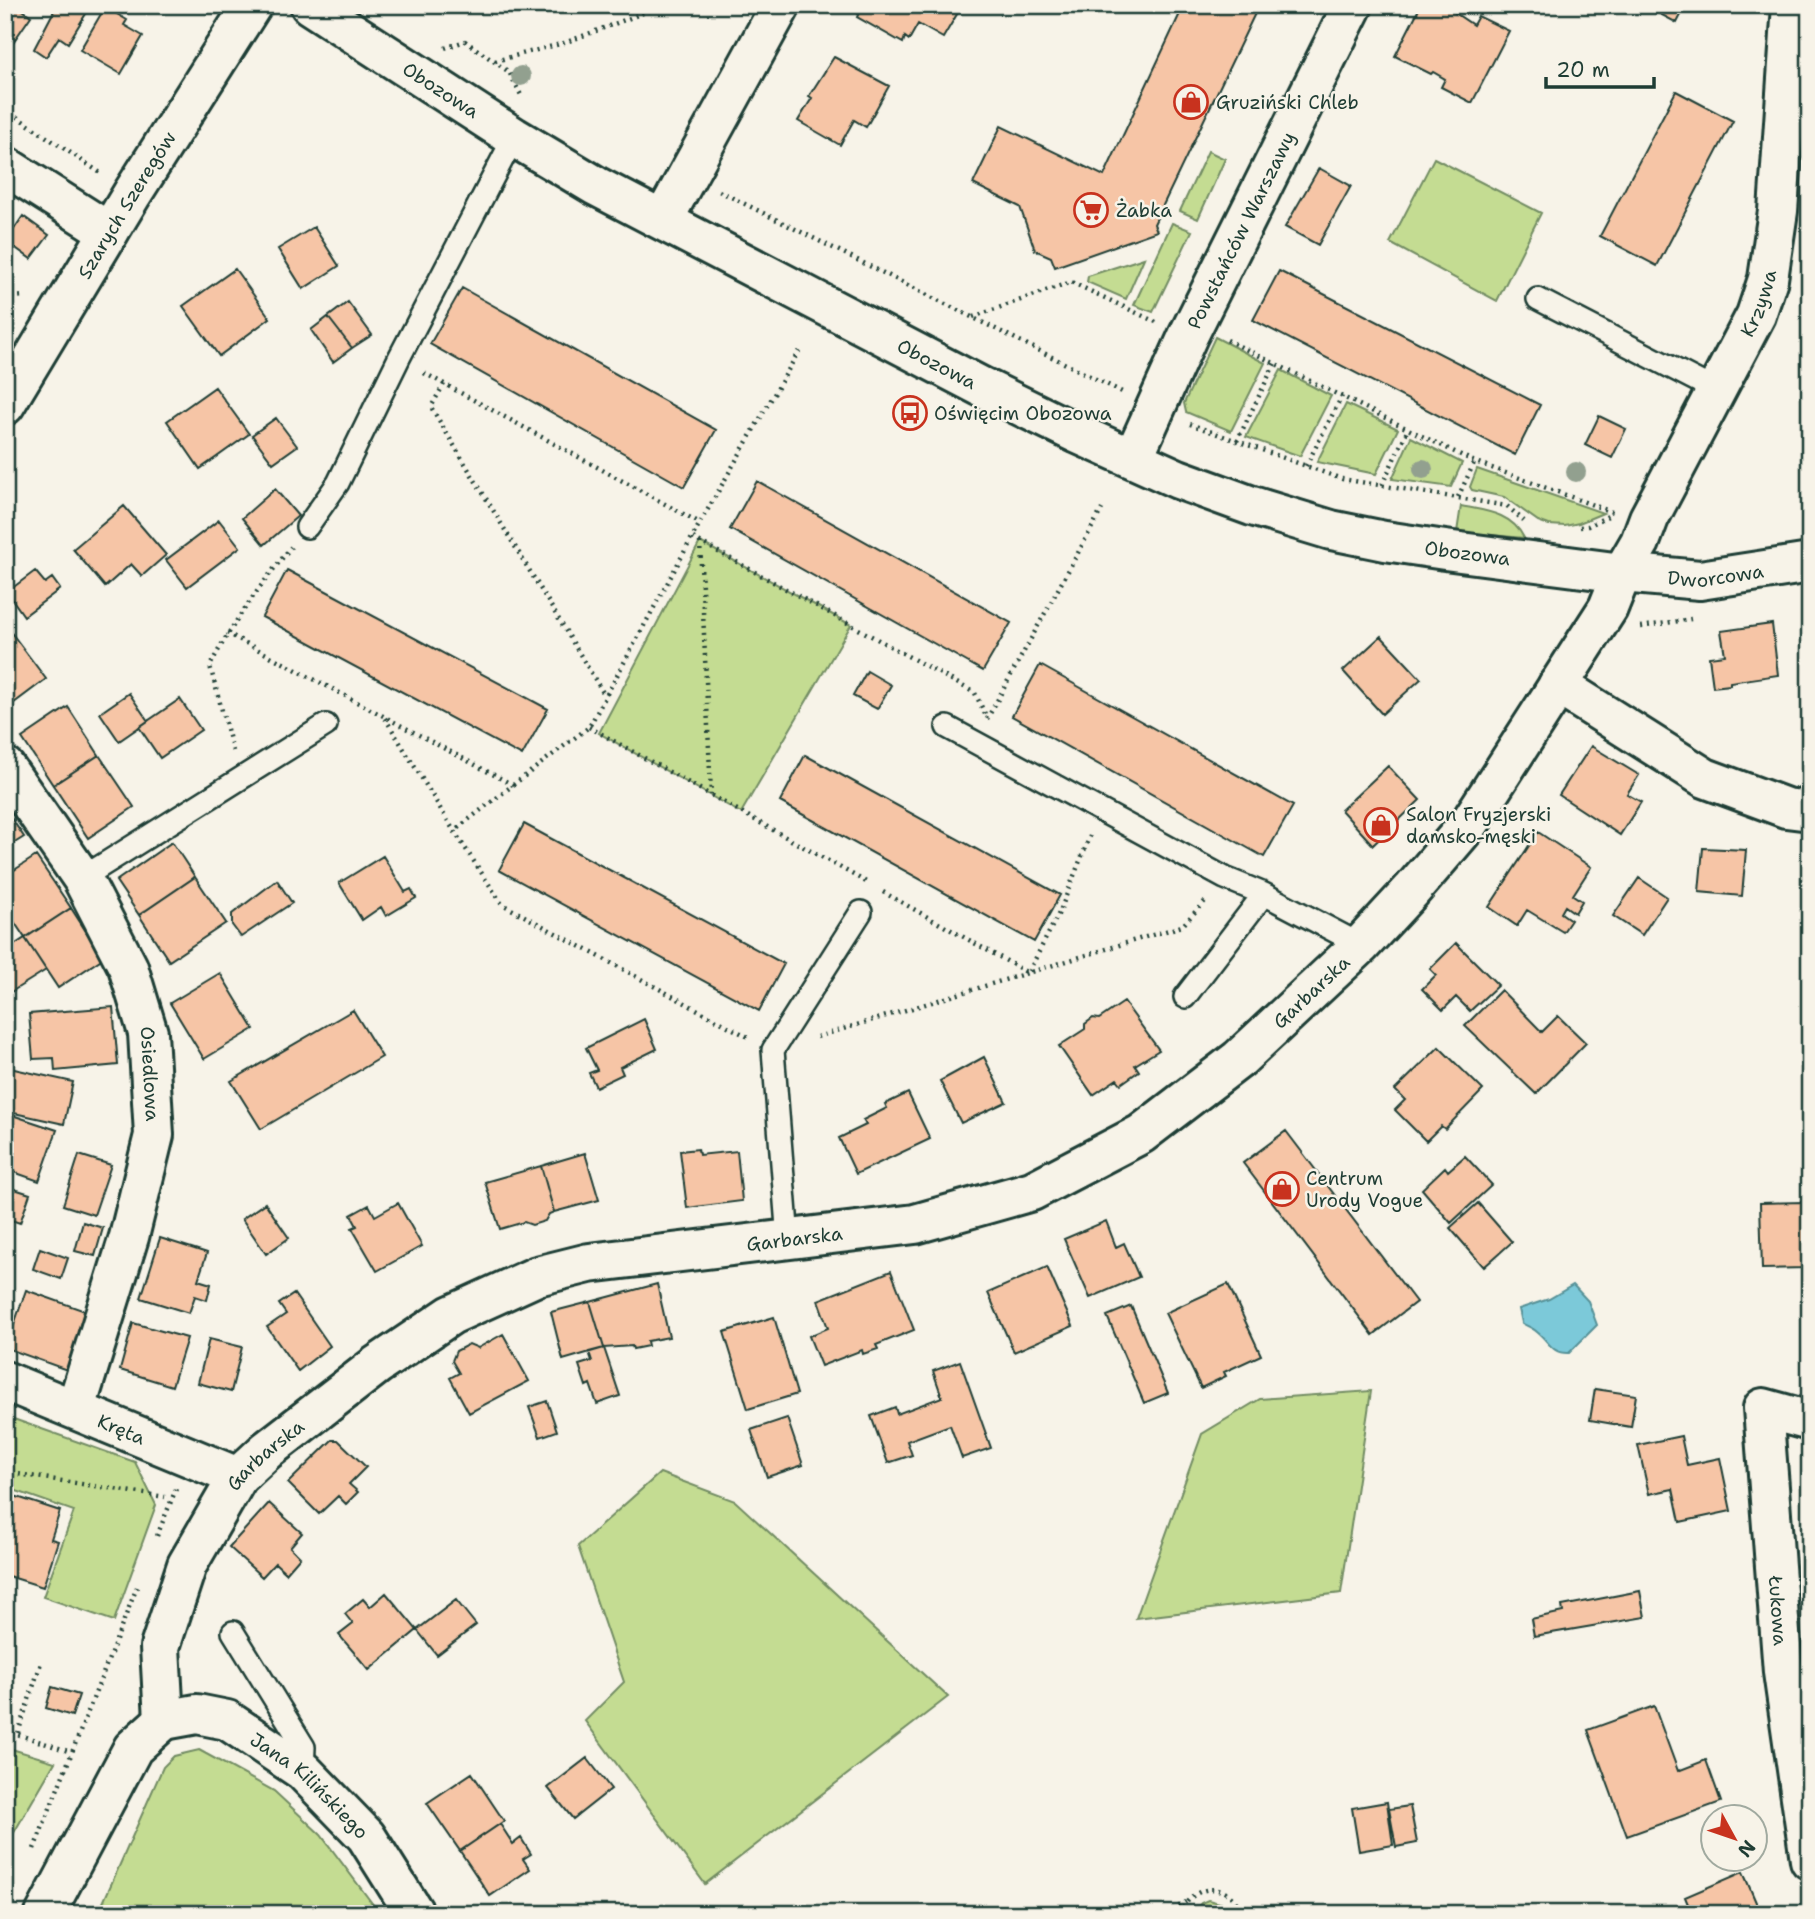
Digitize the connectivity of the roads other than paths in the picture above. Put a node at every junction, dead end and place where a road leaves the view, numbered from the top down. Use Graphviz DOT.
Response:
graph roads {
  1 [pos="252,5"];
  2 [pos="310,5"];
  3 [pos="780,5"];
  4 [pos="1353,5"];
  5 [pos="1792,5"];
  6 [pos="514,138"];
  7 [pos="5,166"];
  8 [pos="663,220"];
  9 [pos="109,232"];
  10 [pos="1538,299"];
  11 [pos="1715,390"];
  12 [pos="5,405"];
  13 [pos="1133,458"];
  14 [pos="307,527"];
  15 [pos="1810,563"];
  16 [pos="1622,573"];
  17 [pos="1558,685"];
  18 [pos="326,725"];
  19 [pos="947,727"];
  20 [pos="5,767"];
  21 [pos="1810,811"];
  22 [pos="82,878"];
  23 [pos="1264,894"];
  24 [pos="861,912"];
  25 [pos="1361,945"];
  26 [pos="1185,997"];
  27 [pos="788,1240"];
  28 [pos="5,1381"];
  29 [pos="76,1408"];
  30 [pos="1810,1421"];
  31 [pos="239,1477"];
  32 [pos="233,1632"];
  33 [pos="164,1720"];
  34 [pos="303,1771"];
  35 [pos="1810,1860"];
  36 [pos="45,1914"];
  37 [pos="415,1914"];
  1 -- 9 [label="street, Szarych Szeregów"];
  2 -- 6 [label="street, Obozowa"];
  3 -- 8 [label="street"];
  4 -- 13 [label="street, Powstańców Warszawy"];
  5 -- 11 [label="street, Krzywa"];
  6 -- 8 [label="street, Obozowa"];
  6 -- 14 [label="lane"];
  7 -- 9 [label="street"];
  8 -- 13 [label="street, Obozowa"];
  9 -- 12 [label="street, Szarych Szeregów"];
  10 -- 11 [label="lane"];
  11 -- 16 [label="street, Krzywa"];
  13 -- 16 [label="street, Obozowa"];
  15 -- 16 [label="street, Dworcowa"];
  16 -- 17 [label="street, Garbarska"];
  17 -- 21 [label="street"];
  17 -- 25 [label="street, Garbarska"];
  18 -- 22 [label="lane"];
  19 -- 23 [label="lane"];
  20 -- 22 [label="street, Osiedlowa"];
  22 -- 29 [label="street, Osiedlowa"];
  23 -- 25 [label="lane"];
  23 -- 26 [label="lane"];
  24 -- 27 [label="lane"];
  25 -- 27 [label="street, Garbarska"];
  27 -- 31 [label="street, Garbarska"];
  28 -- 29 [label="street, Kręta"];
  29 -- 31 [label="street, Kręta"];
  30 -- 35 [label="street, Łukowa"];
  31 -- 33 [label="street, Garbarska"];
  32 -- 34 [label="lane"];
  33 -- 34 [label="street, Jana Kilińskiego"];
  33 -- 36 [label="street"];
  34 -- 37 [label="street, Jana Kilińskiego"];
}
